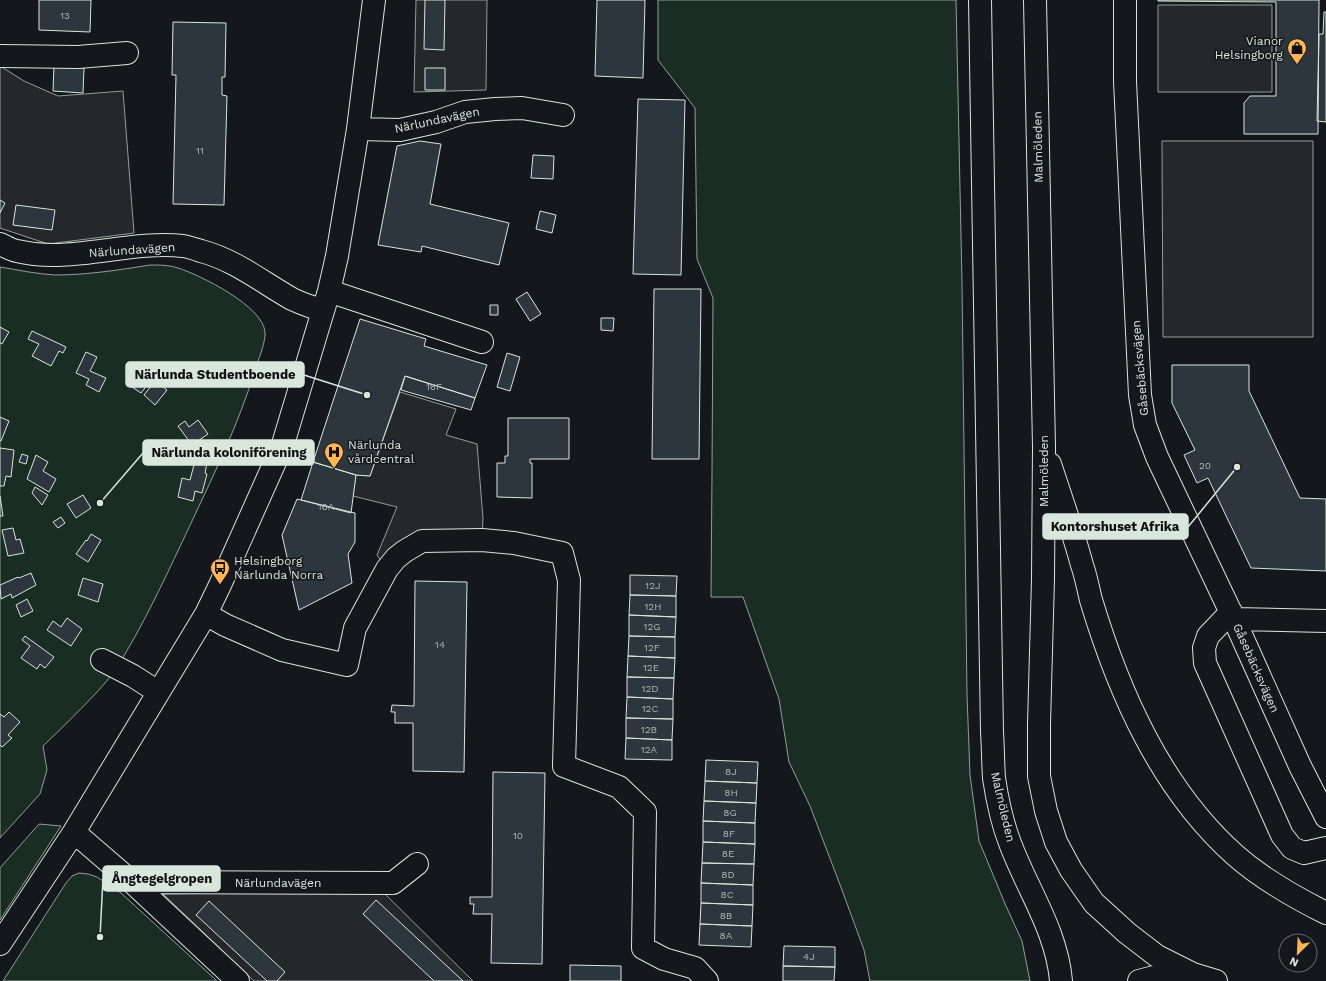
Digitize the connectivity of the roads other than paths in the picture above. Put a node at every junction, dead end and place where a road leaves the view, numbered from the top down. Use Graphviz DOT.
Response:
graph roads {
  1 [pos="374,0"];
  2 [pos="980,0"];
  3 [pos="1036,0"];
  4 [pos="1125,0"];
  5 [pos="127,53"];
  6 [pos="0,56"];
  7 [pos="563,115"];
  8 [pos="358,129"];
  9 [pos="0,244"];
  10 [pos="326,301"];
  11 [pos="482,342"];
  12 [pos="1044,447"];
  13 [pos="206,614"];
  14 [pos="1232,615"];
  15 [pos="1326,621"];
  16 [pos="102,660"];
  17 [pos="158,692"];
  18 [pos="1326,817"];
  19 [pos="74,832"];
  20 [pos="1326,848"];
  21 [pos="418,864"];
  22 [pos="132,882"];
  23 [pos="1326,913"];
  24 [pos="0,944"];
  25 [pos="1193,974"];
  26 [pos="238,981"];
  27 [pos="707,981"];
  28 [pos="1061,981"];
  29 [pos="1139,981"];
  30 [pos="1216,981"];
  1 -- 8 [label="main road"];
  2 -- 28 [label="main road, Malmöleden"];
  3 -- 12 [label="main road, Malmöleden"];
  4 -- 14 [label="main road, Gåsebäcksvägen"];
  5 -- 6 [label="main road"];
  7 -- 8 [label="main road, Närlundavägen"];
  8 -- 10 [label="main road"];
  9 -- 10 [label="main road, Närlundavägen"];
  10 -- 11 [label="main road, Närlundavägen"];
  10 -- 13 [label="main road"];
  12 -- 23 [label="main road"];
  12 -- 25 [label="main road, Malmöleden"];
  13 -- 17 [label="main road"];
  13 -- 27 [label="main road"];
  14 -- 15 [label="main road"];
  14 -- 18 [label="main road, Gåsebäcksvägen"];
  14 -- 20 [label="main road"];
  16 -- 17 [label="main road"];
  17 -- 19 [label="main road"];
  19 -- 22 [label="main road"];
  19 -- 24 [label="main road"];
  21 -- 22 [label="main road, Närlundavägen"];
  22 -- 26 [label="main road"];
  25 -- 29 [label="main road"];
  25 -- 30 [label="main road"];
}
